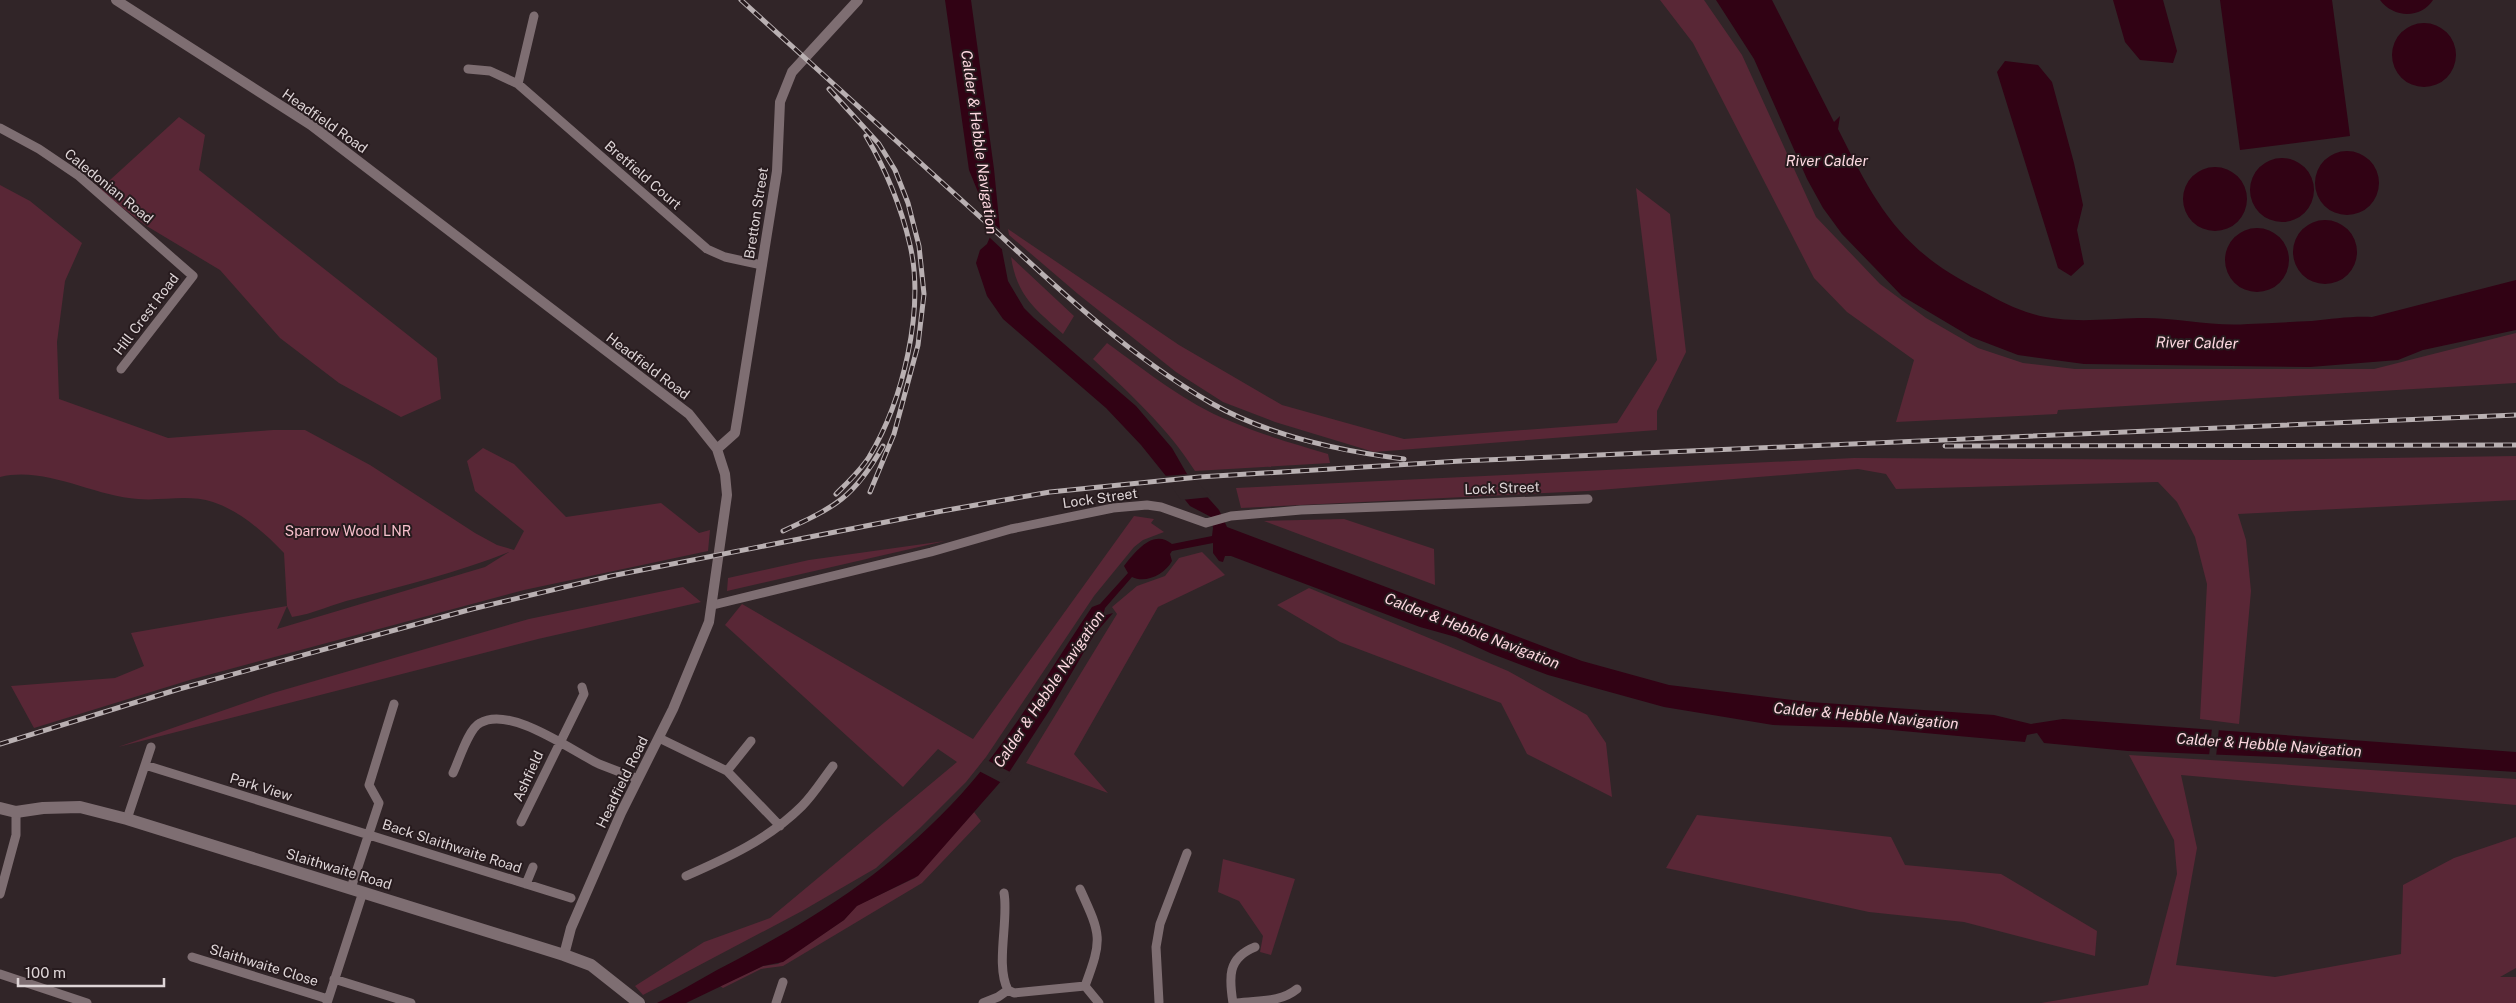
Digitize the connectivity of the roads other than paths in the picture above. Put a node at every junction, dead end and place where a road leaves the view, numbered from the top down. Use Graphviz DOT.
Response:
graph roads {
  1 [pos="116,0"];
  2 [pos="858,0"];
  3 [pos="534,16"];
  4 [pos="468,69"];
  5 [pos="518,84"];
  6 [pos="0,128"];
  7 [pos="762,265"];
  8 [pos="193,276"];
  9 [pos="121,369"];
  10 [pos="717,449"];
  11 [pos="1588,499"];
  12 [pos="713,605"];
  13 [pos="582,688"];
  14 [pos="394,704"];
  15 [pos="659,738"];
  16 [pos="559,741"];
  17 [pos="751,741"];
  18 [pos="151,747"];
  19 [pos="145,764"];
  20 [pos="833,766"];
  21 [pos="726,771"];
  22 [pos="454,773"];
  23 [pos="638,779"];
  24 [pos="0,808"];
  25 [pos="16,812"];
  26 [pos="127,819"];
  27 [pos="521,822"];
  28 [pos="780,826"];
  29 [pos="369,835"];
  30 [pos="1187,853"];
  31 [pos="533,867"];
  32 [pos="686,876"];
  33 [pos="526,884"];
  34 [pos="1080,889"];
  35 [pos="357,890"];
  36 [pos="1004,893"];
  37 [pos="0,894"];
  38 [pos="571,898"];
  39 [pos="1255,947"];
  40 [pos="564,955"];
  41 [pos="192,957"];
  42 [pos="0,974"];
  43 [pos="334,980"];
  44 [pos="783,982"];
  45 [pos="1085,986"];
  46 [pos="1297,989"];
  47 [pos="1008,990"];
  48 [pos="327,1001"];
  49 [pos="87,1003"];
  50 [pos="411,1003"];
  51 [pos="639,1003"];
  52 [pos="776,1003"];
  53 [pos="983,1003"];
  54 [pos="1099,1003"];
  55 [pos="1151,1003"];
  56 [pos="1161,1003"];
  57 [pos="1235,1003"];
  1 -- 10 [label="street, Headfield Road"];
  2 -- 7 [label="street, Bretton Street"];
  3 -- 5 [label="street"];
  4 -- 5 [label="street, Bretfield Court"];
  5 -- 7 [label="street, Bretfield Court"];
  6 -- 8 [label="street, Caledonian Road"];
  7 -- 10 [label="street, Bretton Street"];
  8 -- 9 [label="street, Hill Crest Road"];
  10 -- 12 [label="street, Headfield Road"];
  11 -- 12 [label="street, Lock Street"];
  12 -- 15 [label="street, Headfield Road"];
  13 -- 16 [label="street, Ashfield"];
  14 -- 29 [label="street"];
  15 -- 21 [label="street"];
  15 -- 23 [label="street, Headfield Road"];
  16 -- 22 [label="street, Ashfield"];
  16 -- 23 [label="street, Ashfield"];
  16 -- 27 [label="street, Ashfield"];
  17 -- 21 [label="street"];
  18 -- 19 [label="street"];
  19 -- 26 [label="street"];
  19 -- 29 [label="street, Park View"];
  20 -- 28 [label="street"];
  21 -- 28 [label="street"];
  23 -- 40 [label="street, Headfield Road"];
  24 -- 25 [label="main road"];
  25 -- 26 [label="main road, Slaithwaite Road"];
  25 -- 37 [label="street"];
  26 -- 35 [label="main road, Slaithwaite Road"];
  28 -- 32 [label="street"];
  29 -- 33 [label="street, Back Slaithwaite Road"];
  29 -- 35 [label="street"];
  30 -- 56 [label="street"];
  31 -- 33 [label="street, Back Slaithwaite Road"];
  33 -- 38 [label="street, Back Slaithwaite Road"];
  34 -- 45 [label="street"];
  35 -- 40 [label="main road, Slaithwaite Road"];
  35 -- 43 [label="street"];
  36 -- 47 [label="street"];
  39 -- 57 [label="street"];
  40 -- 51 [label="main road, Slaithwaite Road"];
  41 -- 48 [label="street, Slaithwaite Close"];
  42 -- 49 [label="street"];
  43 -- 48 [label="street"];
  43 -- 50 [label="street"];
  44 -- 52 [label="street"];
  45 -- 47 [label="street"];
  45 -- 54 [label="street"];
  46 -- 57 [label="street"];
  47 -- 53 [label="street"];
  55 -- 56 [label="street"];
}
